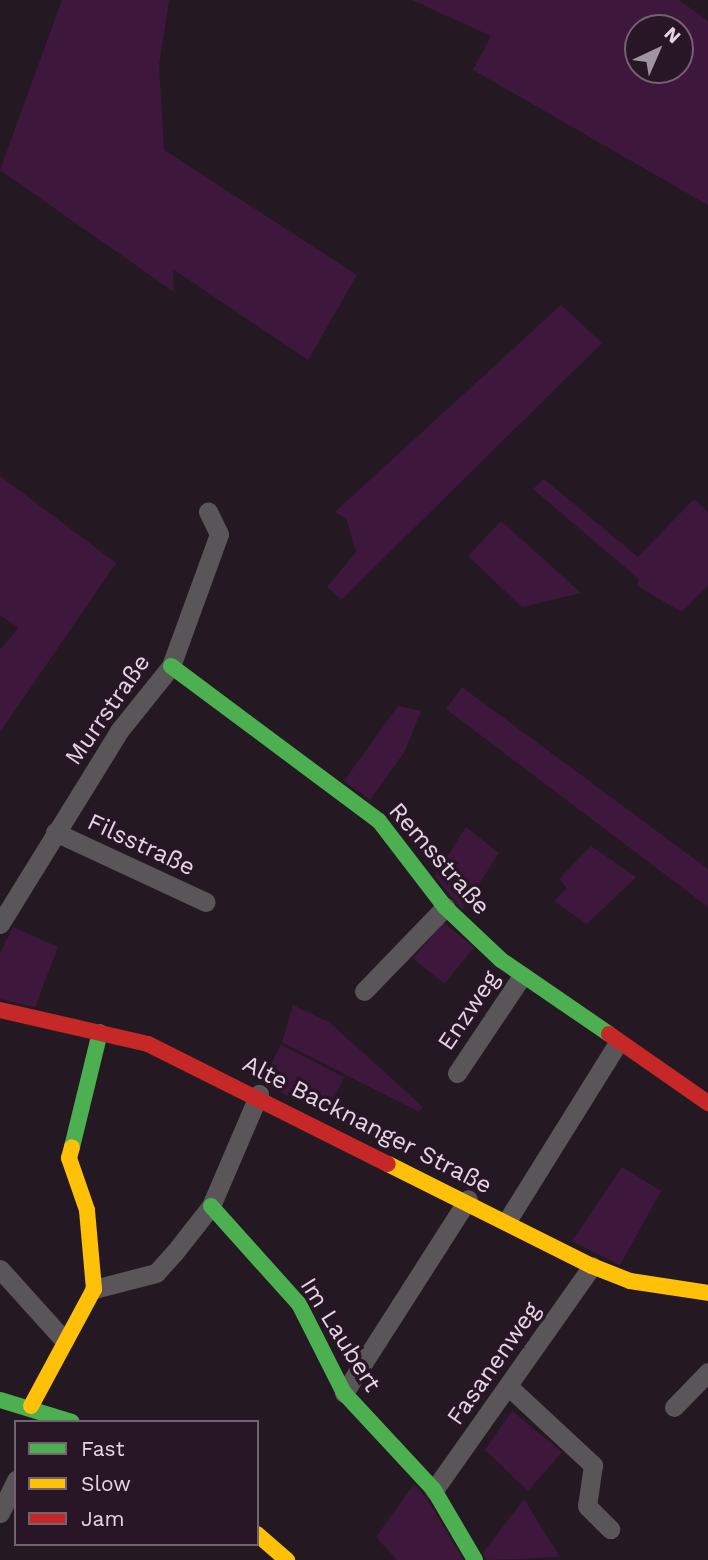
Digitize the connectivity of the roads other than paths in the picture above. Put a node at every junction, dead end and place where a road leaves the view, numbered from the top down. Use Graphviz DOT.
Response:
graph roads {
  1 [pos="208,511"];
  2 [pos="171,666"];
  3 [pos="55,832"];
  4 [pos="206,902"];
  5 [pos="445,907"];
  6 [pos="0,924"];
  7 [pos="522,976"];
  8 [pos="364,991"];
  9 [pos="0,1010"];
  10 [pos="100,1032"];
  11 [pos="618,1043"];
  12 [pos="457,1073"];
  13 [pos="258,1094"];
  14 [pos="708,1103"];
  15 [pos="468,1199"];
  16 [pos="211,1206"];
  17 [pos="507,1221"];
  18 [pos="592,1266"];
  19 [pos="0,1269"];
  20 [pos="93,1289"];
  21 [pos="708,1293"];
  22 [pos="64,1340"];
  23 [pos="708,1372"];
  24 [pos="509,1388"];
  25 [pos="344,1393"];
  26 [pos="0,1400"];
  27 [pos="674,1407"];
  28 [pos="39,1412"];
  29 [pos="65,1420"];
  30 [pos="14,1484"];
  31 [pos="434,1490"];
  32 [pos="0,1513"];
  33 [pos="610,1530"];
  34 [pos="259,1536"];
  35 [pos="287,1560"];
  36 [pos="475,1560"];
  1 -- 2 [label="street, Murrstraße"];
  2 -- 3 [label="street, Murrstraße"];
  2 -- 5 [label="street, Remsstraße"];
  3 -- 4 [label="street, Filsstraße"];
  3 -- 6 [label="street, Murrstraße"];
  5 -- 7 [label="street, Remsstraße"];
  5 -- 8 [label="street"];
  7 -- 11 [label="street, Remsstraße"];
  7 -- 12 [label="street, Enzweg"];
  9 -- 10 [label="street, Alte Backnanger Straße"];
  10 -- 13 [label="street, Alte Backnanger Straße"];
  10 -- 20 [label="street"];
  11 -- 14 [label="street, Remsstraße"];
  11 -- 17 [label="street"];
  13 -- 15 [label="street, Alte Backnanger Straße"];
  13 -- 16 [label="street"];
  15 -- 17 [label="street, Alte Backnanger Straße"];
  15 -- 25 [label="street"];
  16 -- 20 [label="street"];
  16 -- 25 [label="street, Im Laubert"];
  17 -- 18 [label="street, Alte Backnanger Straße"];
  18 -- 21 [label="street, Alte Backnanger Straße"];
  18 -- 24 [label="street, Fasanenweg"];
  19 -- 22 [label="street"];
  20 -- 22 [label="street"];
  22 -- 28 [label="street"];
  23 -- 27 [label="street"];
  24 -- 31 [label="street, Fasanenweg"];
  24 -- 33 [label="street"];
  25 -- 31 [label="street, Im Laubert"];
  26 -- 28 [label="street"];
  28 -- 29 [label="street"];
  30 -- 32 [label="street"];
  31 -- 36 [label="street, Im Laubert"];
  34 -- 35 [label="street"];
}
